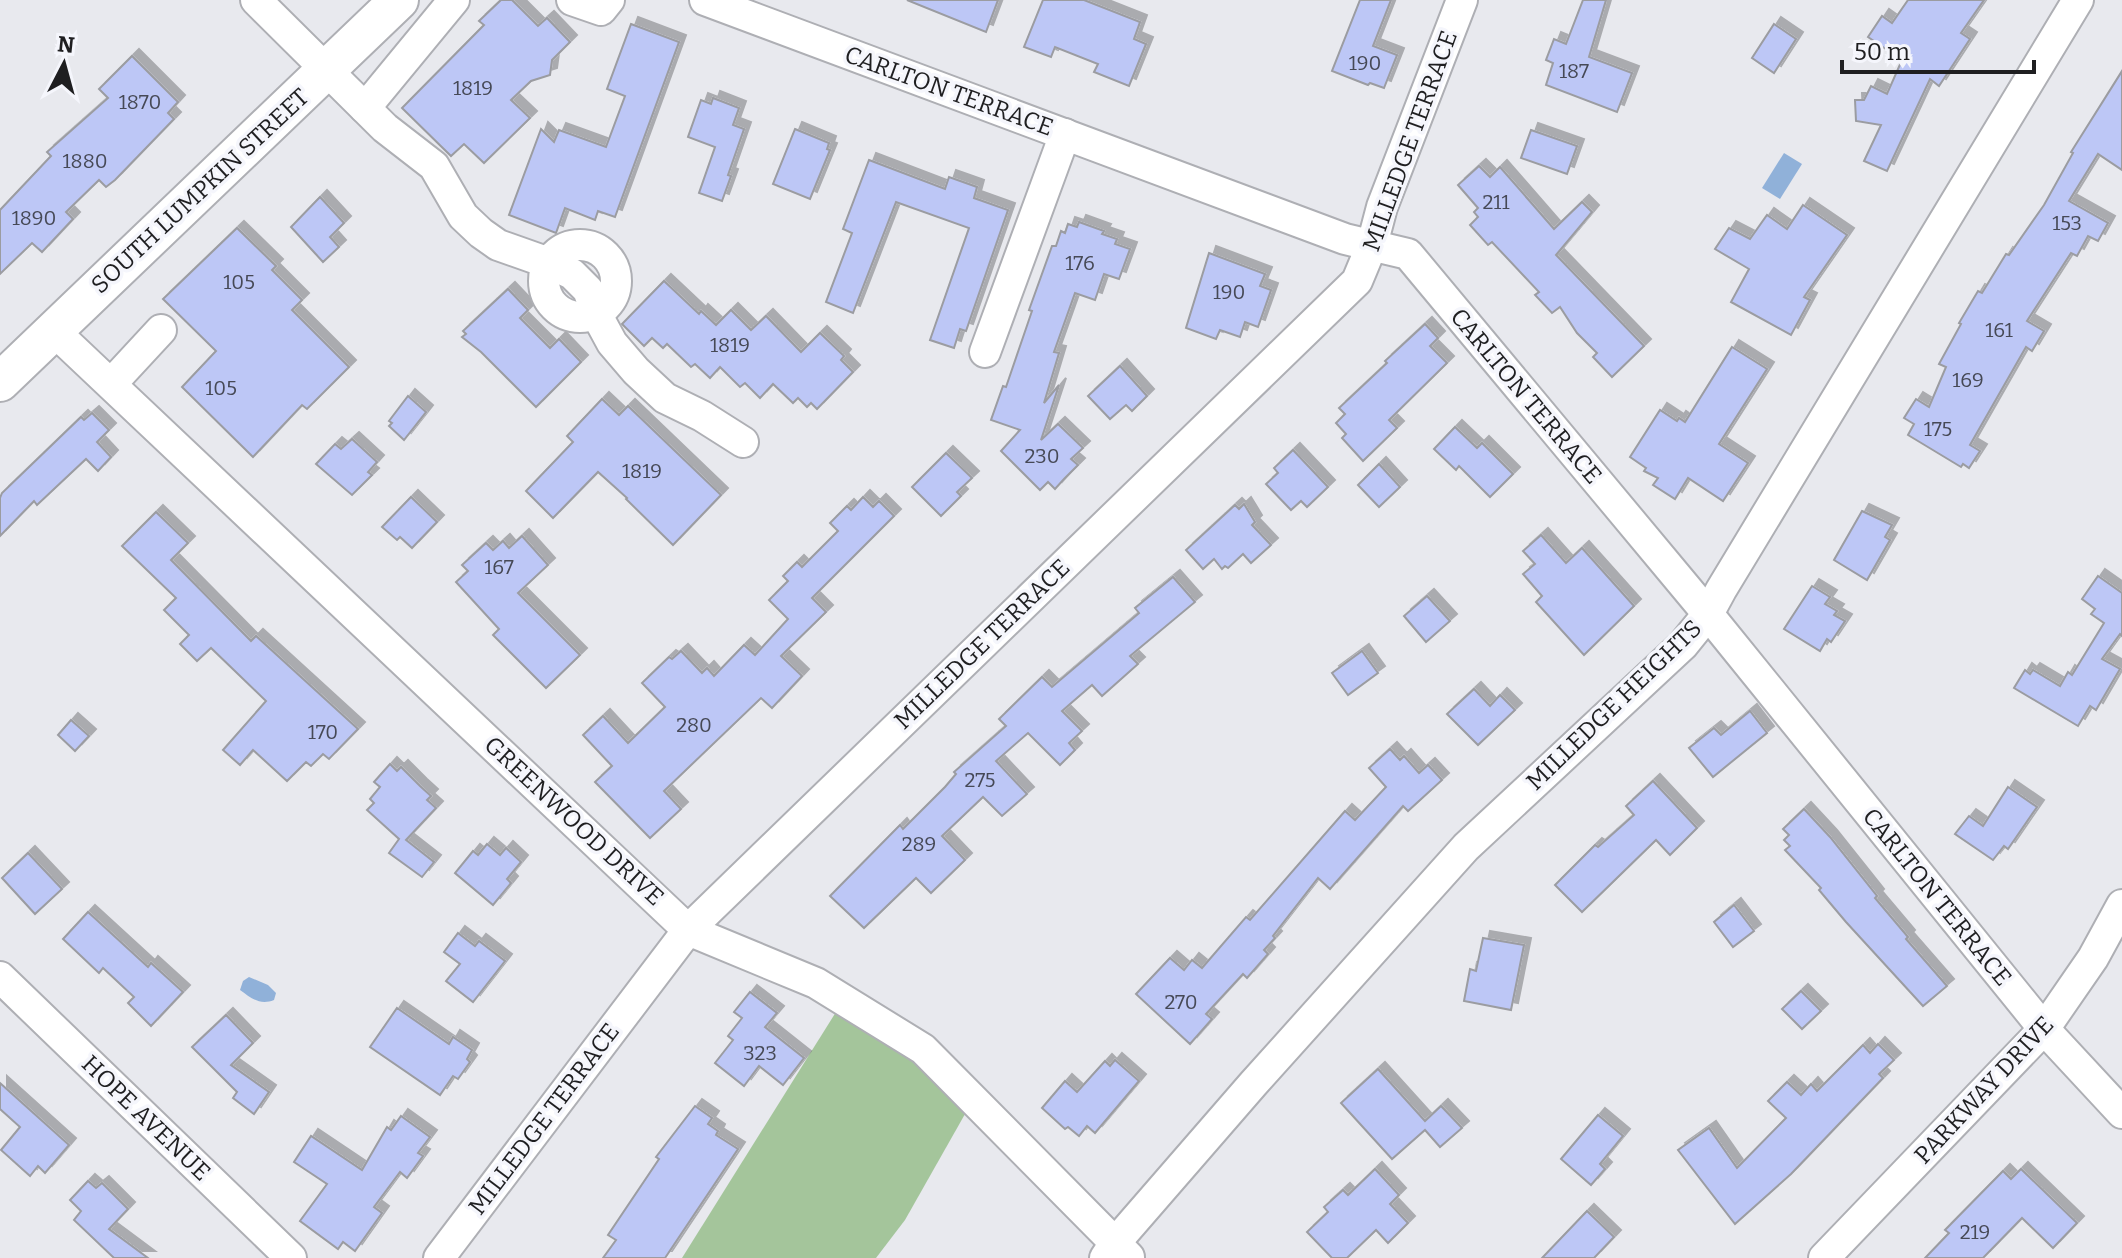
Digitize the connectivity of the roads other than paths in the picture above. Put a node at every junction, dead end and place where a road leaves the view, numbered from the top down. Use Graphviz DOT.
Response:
graph roads {
  1 [pos="256,0"];
  2 [pos="399,0"];
  3 [pos="454,0"];
  4 [pos="572,0"];
  5 [pos="609,0"];
  6 [pos="705,0"];
  7 [pos="1462,0"];
  8 [pos="2078,0"];
  9 [pos="327,71"];
  10 [pos="365,108"];
  11 [pos="1065,134"];
  12 [pos="1372,245"];
  13 [pos="53,330"];
  14 [pos="161,330"];
  15 [pos="985,352"];
  16 [pos="0,382"];
  17 [pos="111,384"];
  18 [pos="743,442"];
  19 [pos="1708,614"];
  20 [pos="2122,905"];
  21 [pos="688,930"];
  22 [pos="0,977"];
  23 [pos="2044,1029"];
  24 [pos="2122,1113"];
  25 [pos="1117,1253"];
  26 [pos="291,1258"];
  27 [pos="439,1258"];
  28 [pos="1824,1258"];
  1 -- 9 [label="street"];
  2 -- 9 [label="main road, SOUTH LUMPKIN STREET"];
  3 -- 10 [label="street"];
  4 -- 5 [label="street"];
  6 -- 11 [label="street, CARLTON TERRACE"];
  7 -- 12 [label="street, MILLEDGE TERRACE"];
  8 -- 19 [label="street, MILLEDGE HEIGHTS"];
  9 -- 10 [label="street"];
  9 -- 13 [label="main road, SOUTH LUMPKIN STREET"];
  10 -- 18 [label="street"];
  11 -- 12 [label="street, CARLTON TERRACE"];
  11 -- 15 [label="street"];
  12 -- 19 [label="street, CARLTON TERRACE"];
  12 -- 21 [label="street, MILLEDGE TERRACE"];
  13 -- 16 [label="main road, SOUTH LUMPKIN STREET"];
  13 -- 17 [label="street, GREENWOOD DRIVE"];
  14 -- 17 [label="street"];
  17 -- 21 [label="street, GREENWOOD DRIVE"];
  19 -- 23 [label="street, CARLTON TERRACE"];
  19 -- 25 [label="street, MILLEDGE HEIGHTS"];
  20 -- 23 [label="street, PARKWAY DRIVE"];
  21 -- 25 [label="street, GREENWOOD DRIVE"];
  21 -- 27 [label="street, MILLEDGE TERRACE"];
  22 -- 26 [label="street, HOPE AVENUE"];
  23 -- 24 [label="street, CARLTON TERRACE"];
  23 -- 28 [label="street, PARKWAY DRIVE"];
}
